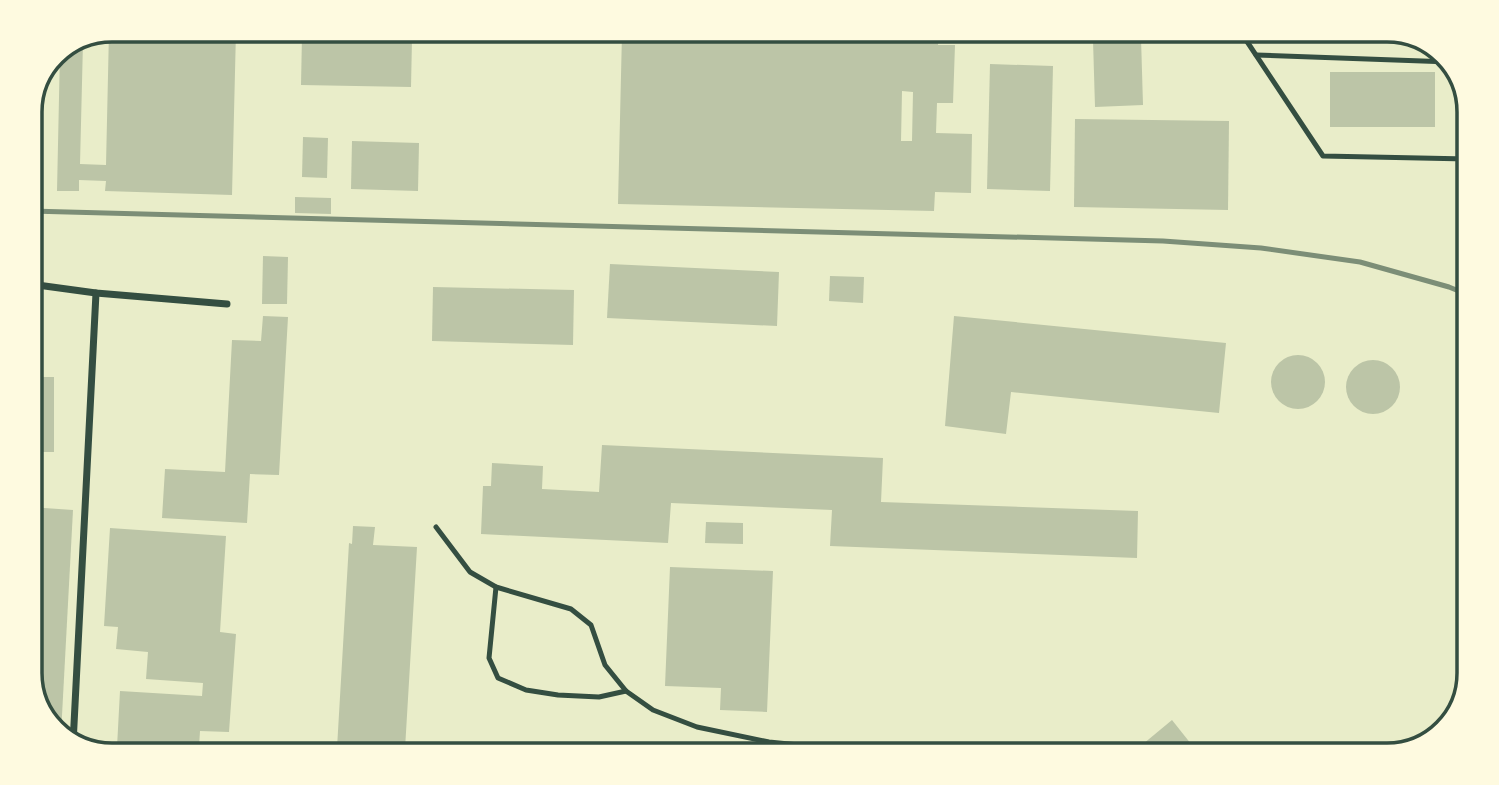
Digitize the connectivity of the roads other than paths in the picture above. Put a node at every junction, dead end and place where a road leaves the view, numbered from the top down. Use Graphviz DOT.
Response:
graph roads {
  1 [pos="1247,42"];
  2 [pos="1256,55"];
  3 [pos="1435,61"];
  4 [pos="1457,159"];
  5 [pos="42,286"];
  6 [pos="96,293"];
  7 [pos="226,303"];
  8 [pos="436,527"];
  9 [pos="496,587"];
  10 [pos="626,691"];
  11 [pos="74,731"];
  12 [pos="779,743"];
  1 -- 2 [label="lane"];
  2 -- 3 [label="lane"];
  2 -- 4 [label="lane"];
  5 -- 6 [label="street"];
  6 -- 7 [label="street"];
  6 -- 11 [label="street"];
  8 -- 9 [label="lane"];
  9 -- 10 [label="lane"];
  9 -- 10 [label="lane"];
  10 -- 12 [label="lane"];
}
